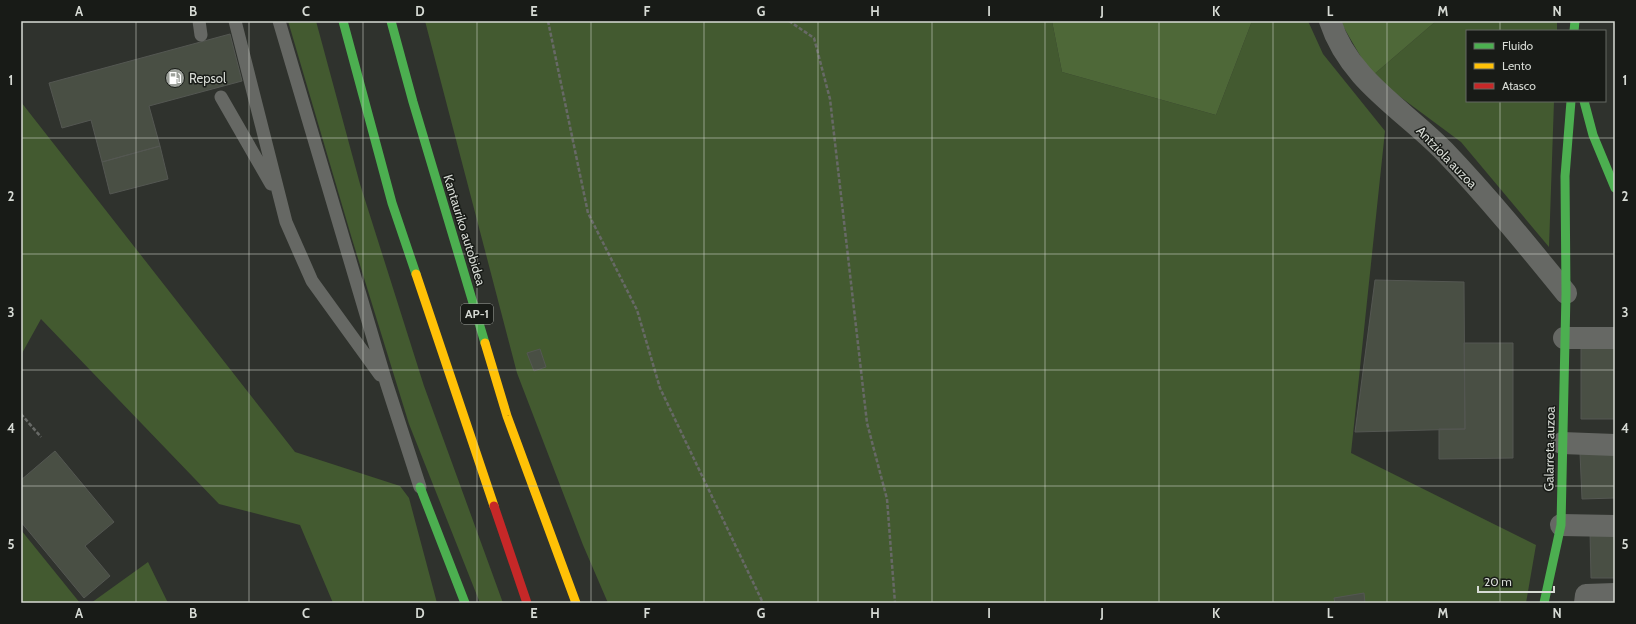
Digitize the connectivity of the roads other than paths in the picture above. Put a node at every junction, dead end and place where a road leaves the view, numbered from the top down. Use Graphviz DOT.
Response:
graph roads {
  1 [pos="199,21"];
  2 [pos="235,21"];
  3 [pos="279,21"];
  4 [pos="343,21"];
  5 [pos="391,21"];
  6 [pos="1330,21"];
  7 [pos="201,35"];
  8 [pos="221,97"];
  9 [pos="1571,102"];
  10 [pos="1584,102"];
  11 [pos="1615,188"];
  12 [pos="280,200"];
  13 [pos="1566,293"];
  14 [pos="1564,338"];
  15 [pos="1615,338"];
  16 [pos="386,382"];
  17 [pos="1562,443"];
  18 [pos="1615,445"];
  19 [pos="420,487"];
  20 [pos="1561,525"];
  21 [pos="1615,526"];
  22 [pos="1615,594"];
  23 [pos="465,603"];
  24 [pos="527,603"];
  25 [pos="576,603"];
  26 [pos="1544,603"];
  27 [pos="1585,603"];
  1 -- 7 [label="lane"];
  2 -- 12 [label="lane"];
  3 -- 16 [label="lane"];
  4 -- 24 [label="main road"];
  5 -- 25 [label="main road, Kantauriko autobidea / AP-1"];
  6 -- 13 [label="street, Antziola auzoa"];
  8 -- 12 [label="lane"];
  9 -- 13 [label="main road, Galarreta auzoa"];
  10 -- 11 [label="main road"];
  12 -- 16 [label="lane"];
  13 -- 14 [label="main road, Galarreta auzoa"];
  14 -- 15 [label="street"];
  14 -- 17 [label="main road, Galarreta auzoa"];
  16 -- 19 [label="lane"];
  17 -- 18 [label="street"];
  17 -- 20 [label="main road, Galarreta auzoa"];
  19 -- 23 [label="main road"];
  20 -- 21 [label="street"];
  20 -- 26 [label="main road, Galarreta auzoa"];
  22 -- 27 [label="street"];
}
